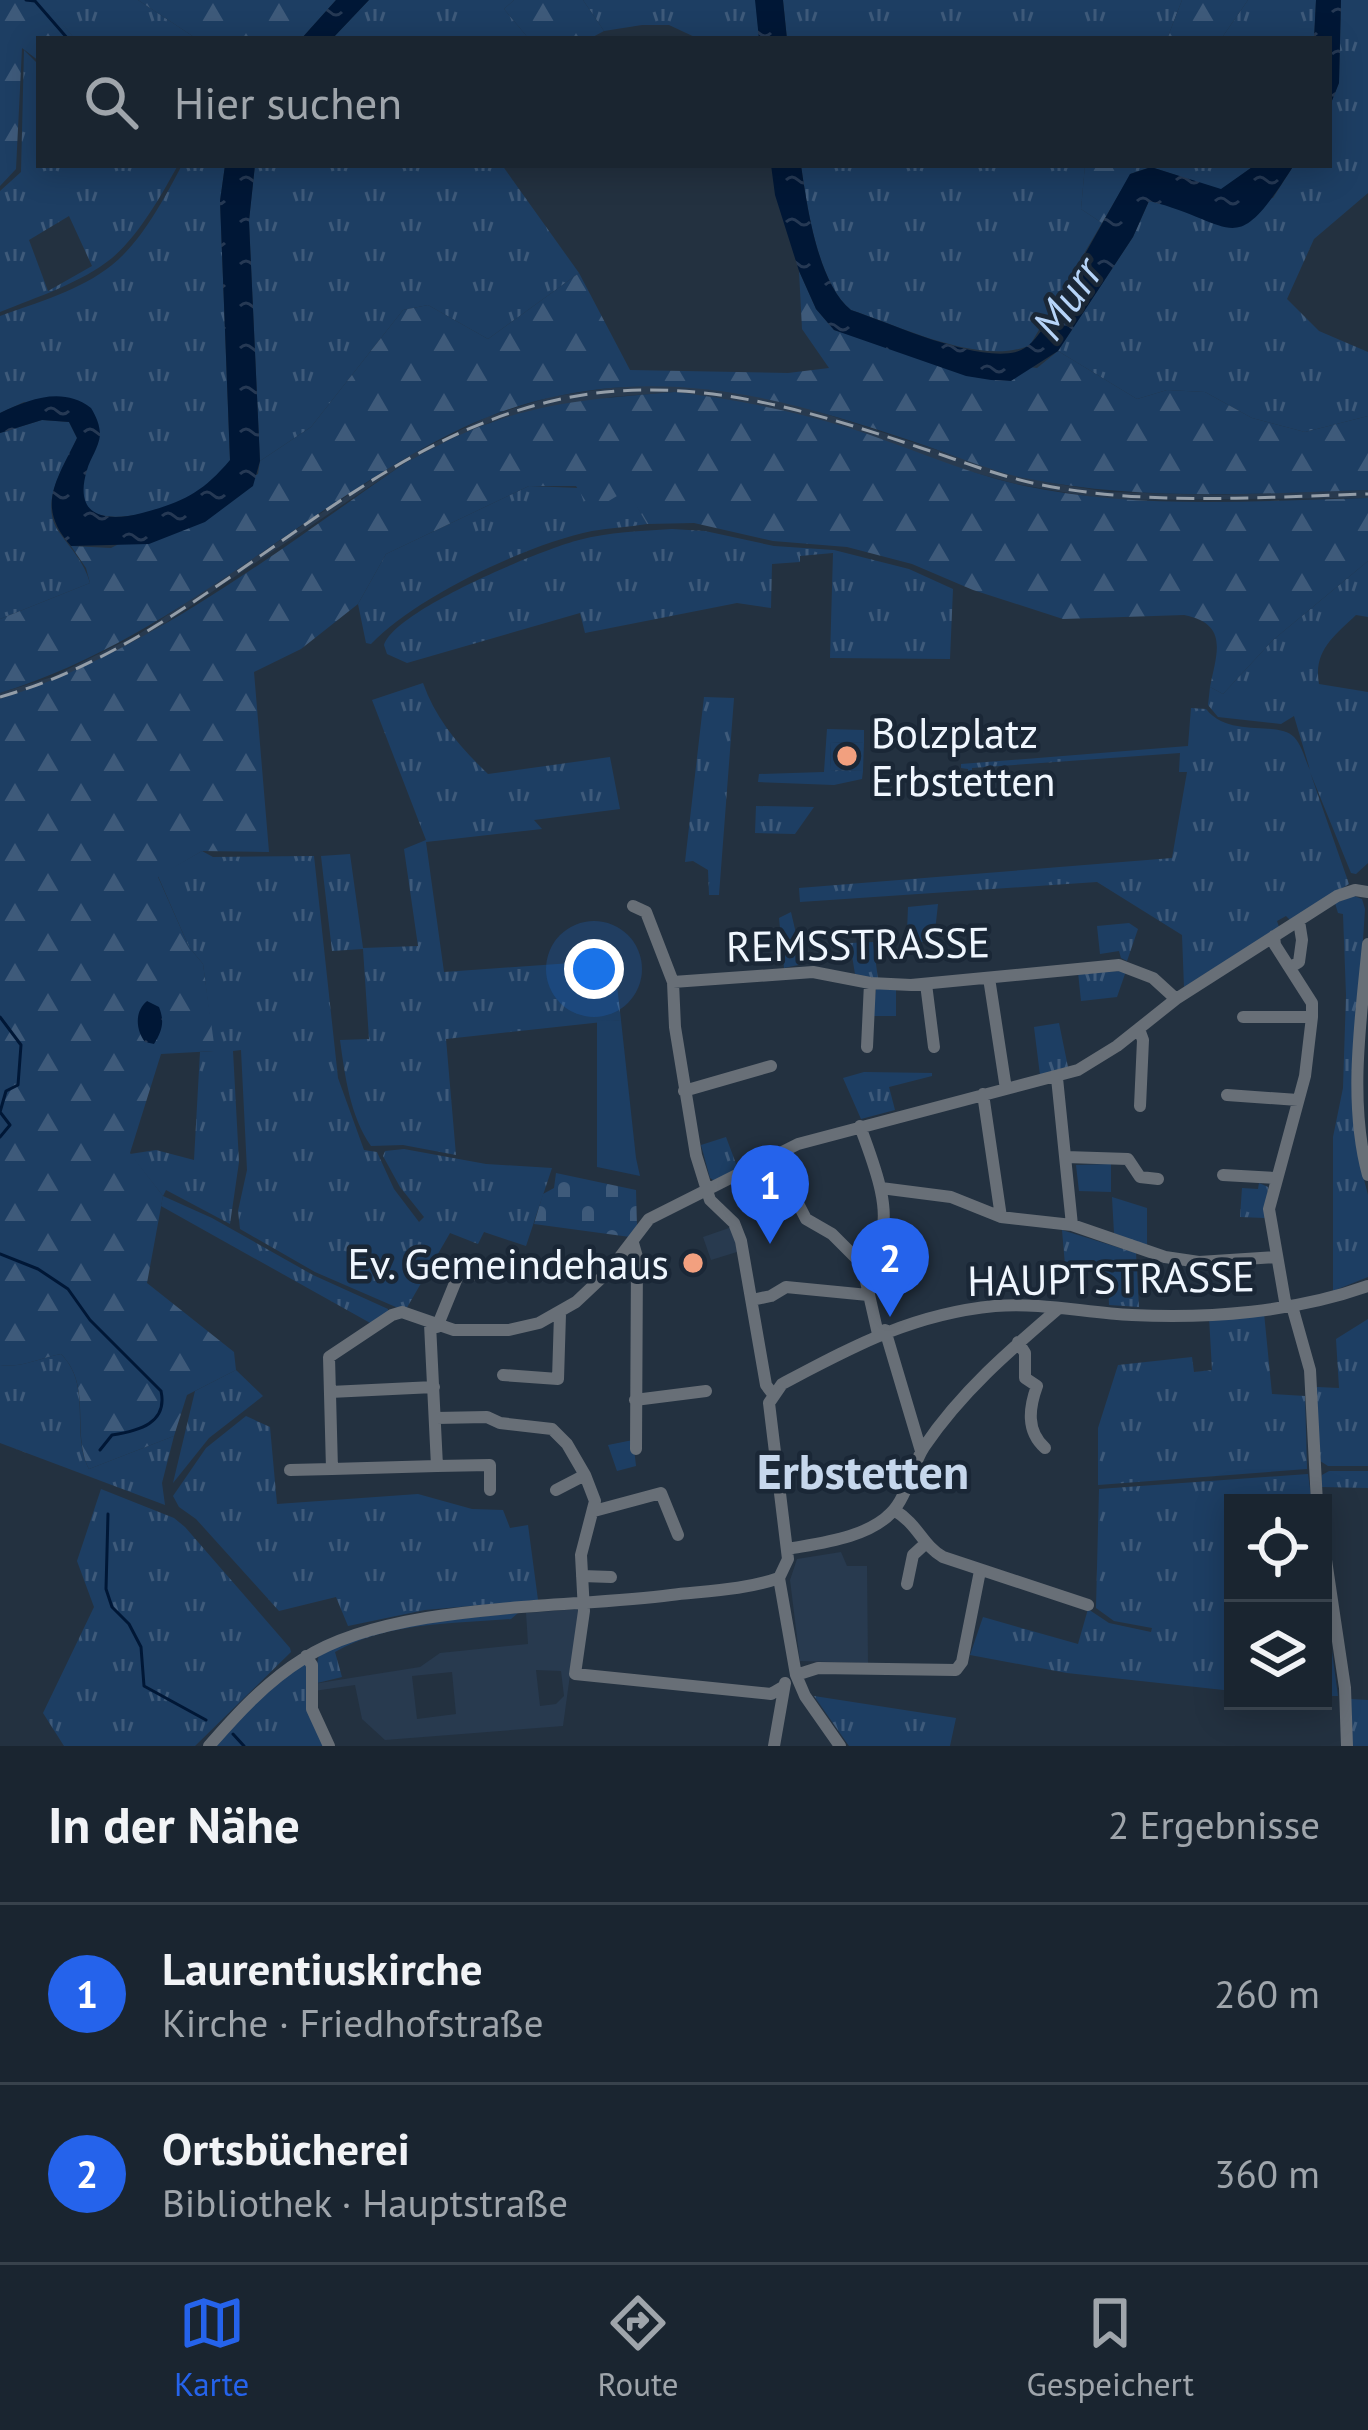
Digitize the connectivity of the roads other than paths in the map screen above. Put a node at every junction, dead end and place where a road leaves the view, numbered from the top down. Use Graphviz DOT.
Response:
graph roads {
  1 [pos="1368,892"];
  2 [pos="633,906"];
  3 [pos="1298,921"];
  4 [pos="1274,936"];
  5 [pos="1368,944"];
  6 [pos="1292,967"];
  7 [pos="988,978"];
  8 [pos="673,982"];
  9 [pos="870,983"];
  10 [pos="926,984"];
  11 [pos="1176,999"];
  12 [pos="1243,1017"];
  13 [pos="1312,1018"];
  14 [pos="1139,1029"];
  15 [pos="867,1046"];
  16 [pos="934,1047"];
  17 [pos="771,1066"];
  18 [pos="1057,1078"];
  19 [pos="1006,1089"];
  20 [pos="685,1091"];
  21 [pos="983,1094"];
  22 [pos="1227,1094"];
  23 [pos="1298,1100"];
  24 [pos="1140,1106"];
  25 [pos="860,1126"];
  26 [pos="774,1157"];
  27 [pos="1066,1157"];
  28 [pos="1223,1175"];
  29 [pos="1368,1175"];
  30 [pos="1275,1178"];
  31 [pos="1158,1179"];
  32 [pos="880,1188"];
  33 [pos="707,1193"];
  34 [pos="1001,1217"];
  35 [pos="1072,1225"];
  36 [pos="633,1244"];
  37 [pos="1276,1257"];
  38 [pos="862,1264"];
  39 [pos="480,1276"];
  40 [pos="1368,1286"];
  41 [pos="868,1295"];
  42 [pos="752,1300"];
  43 [pos="1289,1306"];
  44 [pos="1059,1307"];
  45 [pos="560,1314"];
  46 [pos="434,1326"];
  47 [pos="882,1332"];
  48 [pos="1018,1342"];
  49 [pos="503,1375"];
  50 [pos="434,1387"];
  51 [pos="706,1391"];
  52 [pos="772,1393"];
  53 [pos="330,1399"];
  54 [pos="635,1400"];
  55 [pos="436,1418"];
  56 [pos="1046,1448"];
  57 [pos="636,1449"];
  58 [pos="921,1451"];
  59 [pos="437,1466"];
  60 [pos="332,1469"];
  61 [pos="290,1470"];
  62 [pos="585,1475"];
  63 [pos="490,1490"];
  64 [pos="556,1490"];
  65 [pos="1317,1494"];
  66 [pos="894,1510"];
  67 [pos="594,1511"];
  68 [pos="678,1535"];
  69 [pos="925,1544"];
  70 [pos="788,1549"];
  71 [pos="980,1571"];
  72 [pos="582,1576"];
  73 [pos="611,1576"];
  74 [pos="779,1578"];
  75 [pos="908,1584"];
  76 [pos="1332,1601"];
  77 [pos="584,1604"];
  78 [pos="1088,1605"];
  79 [pos="790,1655"];
  80 [pos="306,1656"];
  81 [pos="796,1675"];
  82 [pos="783,1687"];
  83 [pos="208,1746"];
  84 [pos="329,1746"];
  85 [pos="774,1746"];
  86 [pos="840,1746"];
  87 [pos="1347,1746"];
  1 -- 3 [label="street"];
  2 -- 8 [label="street"];
  3 -- 4 [label="street"];
  3 -- 6 [label="street"];
  4 -- 6 [label="street"];
  4 -- 11 [label="street"];
  5 -- 29 [label="street"];
  6 -- 13 [label="street"];
  7 -- 10 [label="street, REMSSTRASSE"];
  7 -- 11 [label="street, REMSSTRASSE"];
  7 -- 19 [label="street"];
  8 -- 9 [label="street, REMSSTRASSE"];
  8 -- 20 [label="street"];
  9 -- 10 [label="street, REMSSTRASSE"];
  9 -- 15 [label="street"];
  10 -- 16 [label="street"];
  11 -- 14 [label="street"];
  12 -- 13 [label="street"];
  13 -- 23 [label="street"];
  14 -- 18 [label="street"];
  14 -- 24 [label="street"];
  17 -- 20 [label="street"];
  18 -- 19 [label="street"];
  18 -- 27 [label="street"];
  19 -- 21 [label="street"];
  20 -- 33 [label="street"];
  21 -- 25 [label="street"];
  21 -- 34 [label="street"];
  22 -- 23 [label="street"];
  23 -- 30 [label="street"];
  25 -- 26 [label="street"];
  25 -- 32 [label="street"];
  26 -- 33 [label="street"];
  26 -- 38 [label="street"];
  27 -- 31 [label="street"];
  27 -- 35 [label="street"];
  28 -- 30 [label="street"];
  30 -- 37 [label="street"];
  32 -- 34 [label="street"];
  32 -- 38 [label="street"];
  33 -- 36 [label="street"];
  33 -- 42 [label="street"];
  34 -- 35 [label="street"];
  35 -- 37 [label="street"];
  36 -- 45 [label="street"];
  36 -- 54 [label="street"];
  37 -- 43 [label="street"];
  38 -- 41 [label="street"];
  39 -- 46 [label="street"];
  40 -- 43 [label="street, HAUPTSTRASSE"];
  41 -- 42 [label="street"];
  41 -- 47 [label="street"];
  42 -- 52 [label="street"];
  43 -- 44 [label="street, HAUPTSTRASSE"];
  43 -- 65 [label="street"];
  44 -- 47 [label="street, HAUPTSTRASSE"];
  44 -- 48 [label="street"];
  45 -- 46 [label="street"];
  45 -- 49 [label="street"];
  46 -- 50 [label="street"];
  46 -- 53 [label="street"];
  47 -- 52 [label="street, HAUPTSTRASSE"];
  47 -- 58 [label="street"];
  48 -- 56 [label="street"];
  48 -- 58 [label="street"];
  50 -- 53 [label="street"];
  50 -- 55 [label="street"];
  51 -- 54 [label="street"];
  52 -- 70 [label="street"];
  53 -- 60 [label="street"];
  54 -- 57 [label="street"];
  55 -- 59 [label="street"];
  55 -- 62 [label="street"];
  58 -- 66 [label="street"];
  59 -- 60 [label="street"];
  59 -- 63 [label="street"];
  60 -- 61 [label="street"];
  62 -- 64 [label="street"];
  62 -- 67 [label="street"];
  66 -- 69 [label="street"];
  66 -- 70 [label="street"];
  67 -- 68 [label="street"];
  67 -- 72 [label="street"];
  69 -- 71 [label="street"];
  69 -- 75 [label="street"];
  70 -- 74 [label="street"];
  71 -- 78 [label="street"];
  71 -- 81 [label="street"];
  72 -- 73 [label="street"];
  72 -- 77 [label="street"];
  74 -- 77 [label="street"];
  74 -- 79 [label="street"];
  76 -- 87 [label="street"];
  77 -- 80 [label="street"];
  77 -- 82 [label="street"];
  79 -- 81 [label="street"];
  79 -- 82 [label="street"];
  80 -- 83 [label="street"];
  80 -- 84 [label="street"];
  81 -- 86 [label="street"];
  82 -- 85 [label="street"];
}
